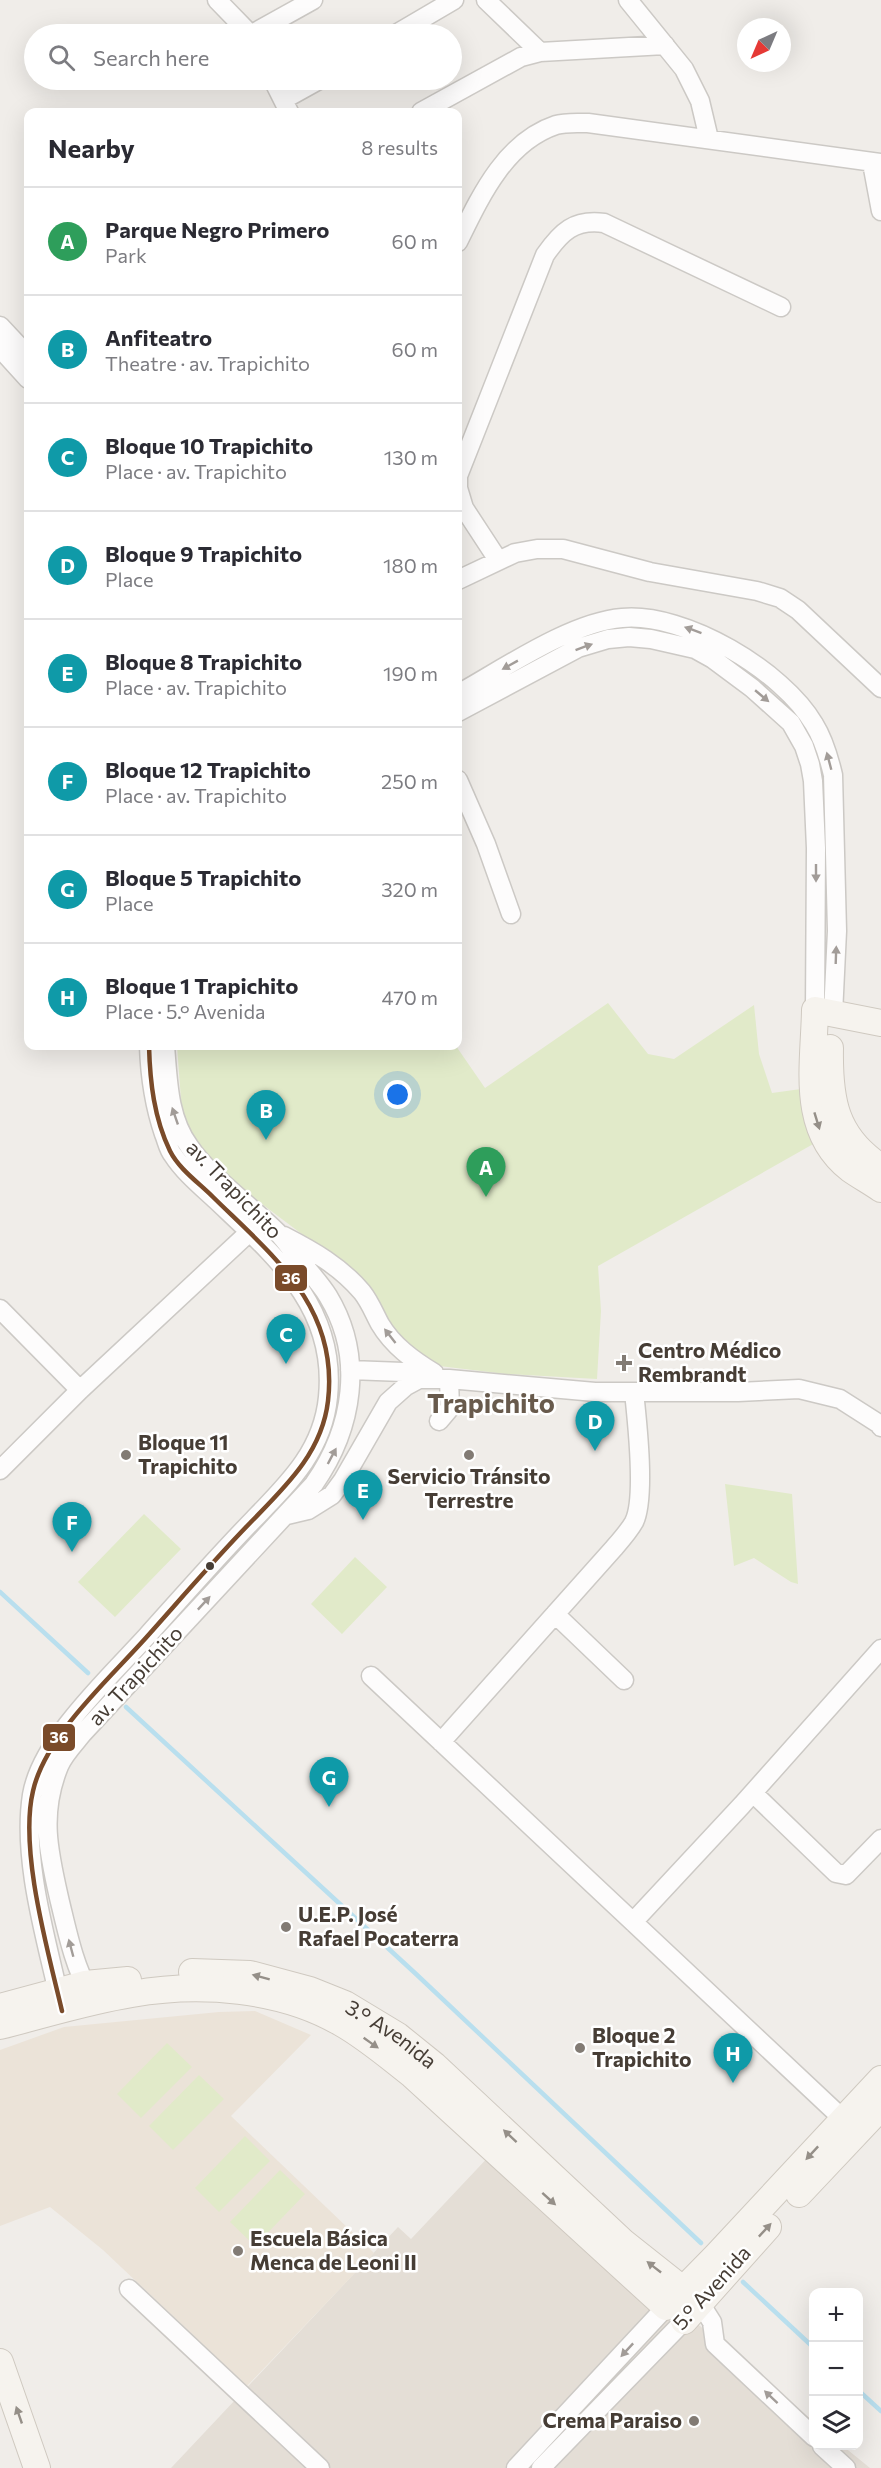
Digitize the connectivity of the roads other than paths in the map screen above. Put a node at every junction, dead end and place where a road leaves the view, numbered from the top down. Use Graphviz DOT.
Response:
graph roads {
  1 [pos="217,0"];
  2 [pos="313,0"];
  3 [pos="454,0"];
  4 [pos="486,0"];
  5 [pos="628,0"];
  6 [pos="241,24"];
  7 [pos="269,24"];
  8 [pos="413,24"];
  9 [pos="665,45"];
  10 [pos="540,52"];
  11 [pos="462,89"];
  12 [pos="278,90"];
  13 [pos="306,90"];
  14 [pos="461,90"];
  15 [pos="286,106"];
  16 [pos="428,108"];
  17 [pos="709,139"];
  18 [pos="876,163"];
  19 [pos="881,211"];
  20 [pos="462,234"];
  21 [pos="781,308"];
  22 [pos="0,326"];
  23 [pos="0,348"];
  24 [pos="24,352"];
  25 [pos="24,375"];
  26 [pos="462,466"];
  27 [pos="462,501"];
  28 [pos="498,560"];
  29 [pos="462,578"];
  30 [pos="881,688"];
  31 [pos="462,692"];
  32 [pos="462,710"];
  33 [pos="462,789"];
  34 [pos="511,914"];
  35 [pos="824,1012"];
  36 [pos="881,1023"];
  37 [pos="149,1050"];
  38 [pos="165,1050"];
  39 [pos="881,1167"];
  40 [pos="881,1189"];
  41 [pos="256,1226"];
  42 [pos="277,1232"];
  43 [pos="0,1309"];
  44 [pos="359,1370"];
  45 [pos="442,1376"];
  46 [pos="80,1390"];
  47 [pos="634,1392"];
  48 [pos="388,1402"];
  49 [pos="439,1421"];
  50 [pos="881,1428"];
  51 [pos="0,1470"];
  52 [pos="287,1515"];
  53 [pos="555,1614"];
  54 [pos="881,1649"];
  55 [pos="371,1676"];
  56 [pos="624,1680"];
  57 [pos="441,1742"];
  58 [pos="753,1793"];
  59 [pos="881,1839"];
  60 [pos="633,1922"];
  61 [pos="89,1992"];
  62 [pos="60,2001"];
  63 [pos="0,2007"];
  64 [pos="0,2026"];
  65 [pos="881,2079"];
  66 [pos="881,2107"];
  67 [pos="843,2119"];
  68 [pos="129,2289"];
  69 [pos="683,2305"];
  70 [pos="0,2362"];
  71 [pos="809,2433"];
  72 [pos="827,2450"];
  73 [pos="37,2468"];
  74 [pos="320,2468"];
  75 [pos="516,2468"];
  76 [pos="541,2468"];
  77 [pos="846,2468"];
  1 -- 6 [label="street"];
  2 -- 7 [label="street"];
  3 -- 8 [label="street"];
  4 -- 10 [label="street"];
  5 -- 9 [label="street"];
  9 -- 10 [label="street"];
  9 -- 17 [label="street"];
  10 -- 11 [label="street"];
  12 -- 15 [label="street"];
  13 -- 15 [label="street"];
  14 -- 16 [label="street"];
  17 -- 18 [label="street"];
  17 -- 20 [label="street"];
  18 -- 19 [label="street"];
  21 -- 26 [label="street"];
  22 -- 24 [label="street"];
  23 -- 25 [label="street"];
  27 -- 28 [label="street"];
  28 -- 29 [label="street"];
  28 -- 30 [label="street"];
  35 -- 31 [label="street, one-way"];
  32 -- 35 [label="street, one-way"];
  33 -- 34 [label="street"];
  35 -- 36 [label="street"];
  35 -- 39 [label="street"];
  35 -- 40 [label="street, one-way"];
  37 -- 41 [label="street"];
  41 -- 38 [label="street, av. Trapichito, one-way"];
  41 -- 42 [label="street, av. Trapichito"];
  41 -- 46 [label="street"];
  41 -- 62 [label="street"];
  42 -- 44 [label="street, av. Trapichito"];
  45 -- 42 [label="street, one-way"];
  43 -- 46 [label="street"];
  44 -- 45 [label="street"];
  44 -- 48 [label="street, av. Trapichito"];
  52 -- 44 [label="street, av. Trapichito, one-way"];
  45 -- 47 [label="street"];
  45 -- 48 [label="street"];
  45 -- 49 [label="street"];
  46 -- 51 [label="street"];
  47 -- 50 [label="street"];
  47 -- 53 [label="street"];
  48 -- 52 [label="street, av. Trapichito"];
  61 -- 52 [label="street, av. Trapichito, one-way"];
  53 -- 56 [label="street"];
  53 -- 57 [label="street"];
  54 -- 58 [label="street"];
  55 -- 57 [label="street"];
  57 -- 60 [label="street"];
  58 -- 59 [label="street"];
  58 -- 60 [label="street"];
  60 -- 67 [label="street"];
  61 -- 62 [label="street, 3.° Avenida"];
  61 -- 69 [label="street, 3.° Avenida"];
  62 -- 63 [label="street"];
  62 -- 64 [label="street"];
  65 -- 67 [label="street, 5.° Avenida"];
  69 -- 66 [label="street, 5.° Avenida, one-way"];
  67 -- 69 [label="street, 5.° Avenida, one-way"];
  68 -- 74 [label="street"];
  71 -- 69 [label="street, one-way"];
  69 -- 75 [label="street, one-way"];
  69 -- 76 [label="street, 5.° Avenida"];
  73 -- 70 [label="street, one-way"];
  72 -- 77 [label="street"];
}
